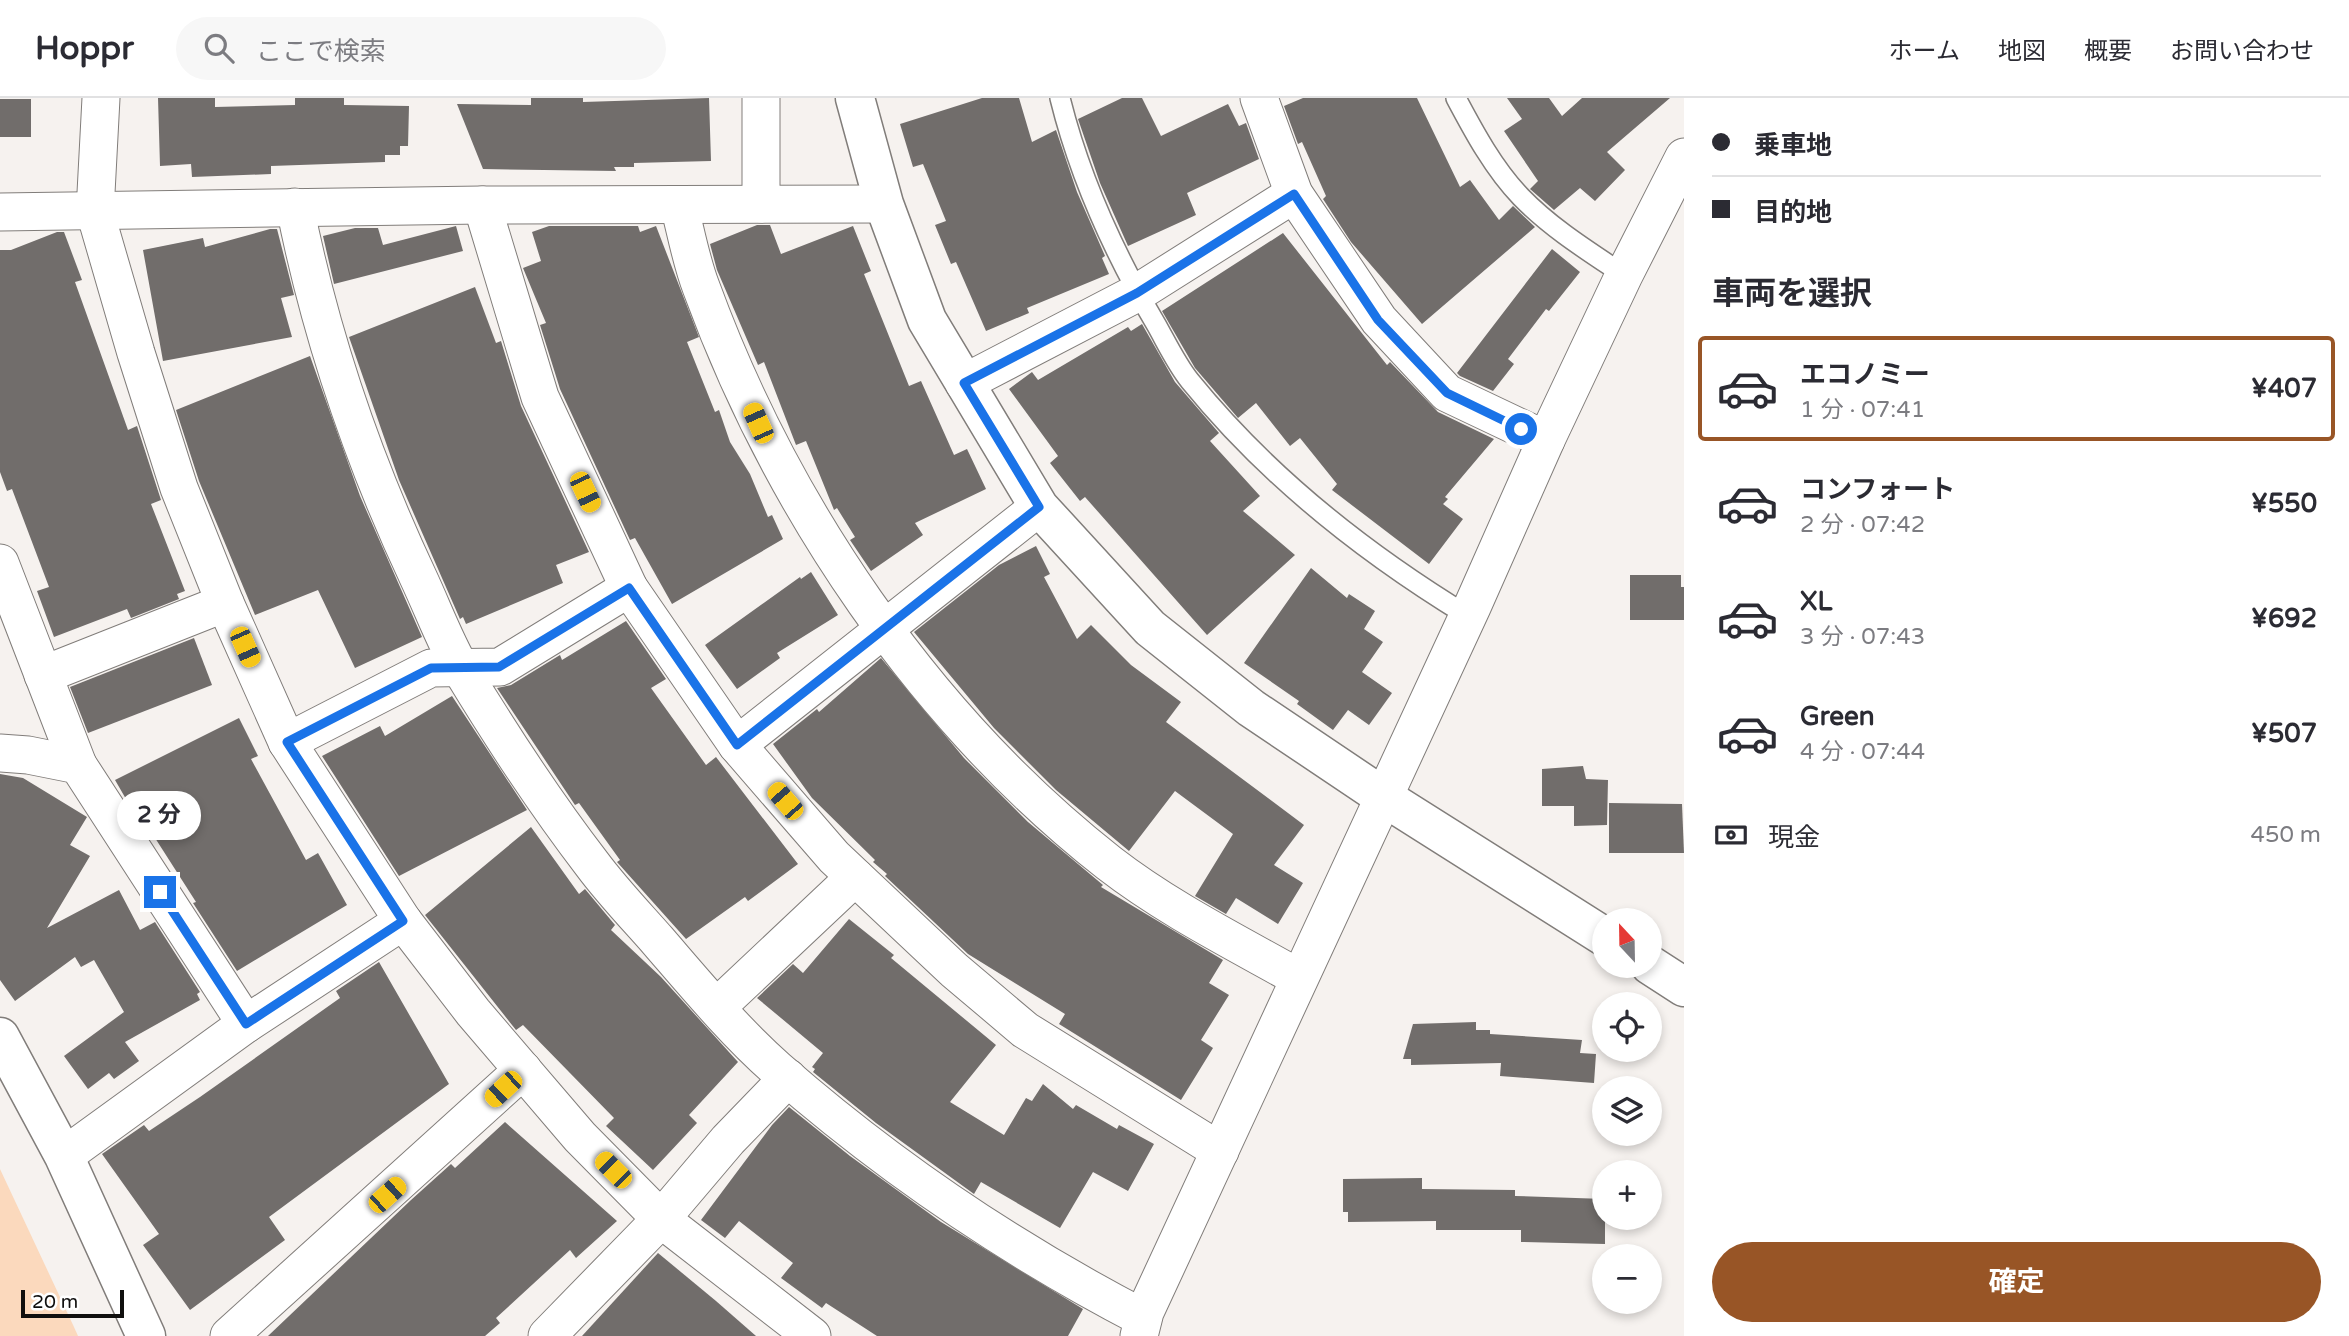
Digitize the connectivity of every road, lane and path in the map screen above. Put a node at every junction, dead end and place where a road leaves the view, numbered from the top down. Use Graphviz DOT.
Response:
graph roads {
  1 [pos="101,98"];
  2 [pos="761,98"];
  3 [pos="855,98"];
  4 [pos="1060,98"];
  5 [pos="1259,98"];
  6 [pos="1456,98"];
  7 [pos="1684,157"];
  8 [pos="1294,194"];
  9 [pos="761,204"];
  10 [pos="884,204"];
  11 [pos="482,205"];
  12 [pos="679,205"];
  13 [pos="295,207"];
  14 [pos="0,212"];
  15 [pos="95,212"];
  16 [pos="1624,275"];
  17 [pos="1137,293"];
  18 [pos="964,383"];
  19 [pos="1546,440"];
  20 [pos="1039,507"];
  21 [pos="0,563"];
  22 [pos="629,588"];
  23 [pos="225,603"];
  24 [pos="1468,615"];
  25 [pos="886,628"];
  26 [pos="461,668"];
  27 [pos="43,675"];
  28 [pos="287,742"];
  29 [pos="737,745"];
  30 [pos="0,753"];
  31 [pos="78,765"];
  32 [pos="1382,796"];
  33 [pos="855,877"];
  34 [pos="403,921"];
  35 [pos="1592,929"];
  36 [pos="1662,972"];
  37 [pos="1299,978"];
  38 [pos="1684,986"];
  39 [pos="717,1007"];
  40 [pos="246,1024"];
  41 [pos="0,1037"];
  42 [pos="523,1070"];
  43 [pos="788,1078"];
  44 [pos="1220,1151"];
  45 [pos="64,1156"];
  46 [pos="661,1219"];
  47 [pos="1141,1327"];
  48 [pos="146,1336"];
  49 [pos="229,1336"];
  50 [pos="547,1336"];
  51 [pos="812,1336"];
  1 -- 15 [label="street"];
  2 -- 9 [label="street"];
  3 -- 10 [label="street"];
  4 -- 17 [label="lane"];
  5 -- 8 [label="street"];
  6 -- 16 [label="lane"];
  7 -- 16 [label="street"];
  8 -- 17 [label="street"];
  8 -- 19 [label="street"];
  9 -- 10 [label="street"];
  9 -- 12 [label="street"];
  10 -- 18 [label="street"];
  11 -- 12 [label="street"];
  11 -- 13 [label="street"];
  11 -- 22 [label="street"];
  12 -- 25 [label="street"];
  13 -- 15 [label="street"];
  13 -- 26 [label="street"];
  14 -- 15 [label="street"];
  15 -- 23 [label="street"];
  16 -- 19 [label="street"];
  17 -- 18 [label="street"];
  17 -- 24 [label="lane"];
  18 -- 20 [label="street"];
  19 -- 24 [label="street"];
  20 -- 25 [label="street"];
  20 -- 32 [label="street"];
  21 -- 27 [label="street"];
  22 -- 26 [label="street"];
  22 -- 29 [label="street"];
  23 -- 27 [label="street"];
  23 -- 28 [label="street"];
  24 -- 32 [label="street"];
  25 -- 29 [label="street"];
  25 -- 37 [label="street"];
  26 -- 28 [label="street"];
  26 -- 39 [label="street"];
  27 -- 31 [label="street"];
  28 -- 34 [label="street"];
  29 -- 33 [label="street"];
  30 -- 31 [label="street"];
  31 -- 40 [label="street"];
  32 -- 35 [label="street"];
  32 -- 37 [label="street"];
  33 -- 39 [label="street"];
  33 -- 44 [label="street"];
  34 -- 40 [label="street"];
  34 -- 42 [label="street"];
  36 -- 38 [label="street"];
  37 -- 44 [label="street"];
  39 -- 43 [label="street"];
  40 -- 45 [label="street"];
  41 -- 45 [label="street"];
  42 -- 46 [label="street"];
  42 -- 49 [label="street"];
  43 -- 46 [label="street"];
  43 -- 47 [label="street"];
  44 -- 47 [label="street"];
  45 -- 48 [label="street"];
  46 -- 50 [label="street"];
  46 -- 51 [label="street"];
}
